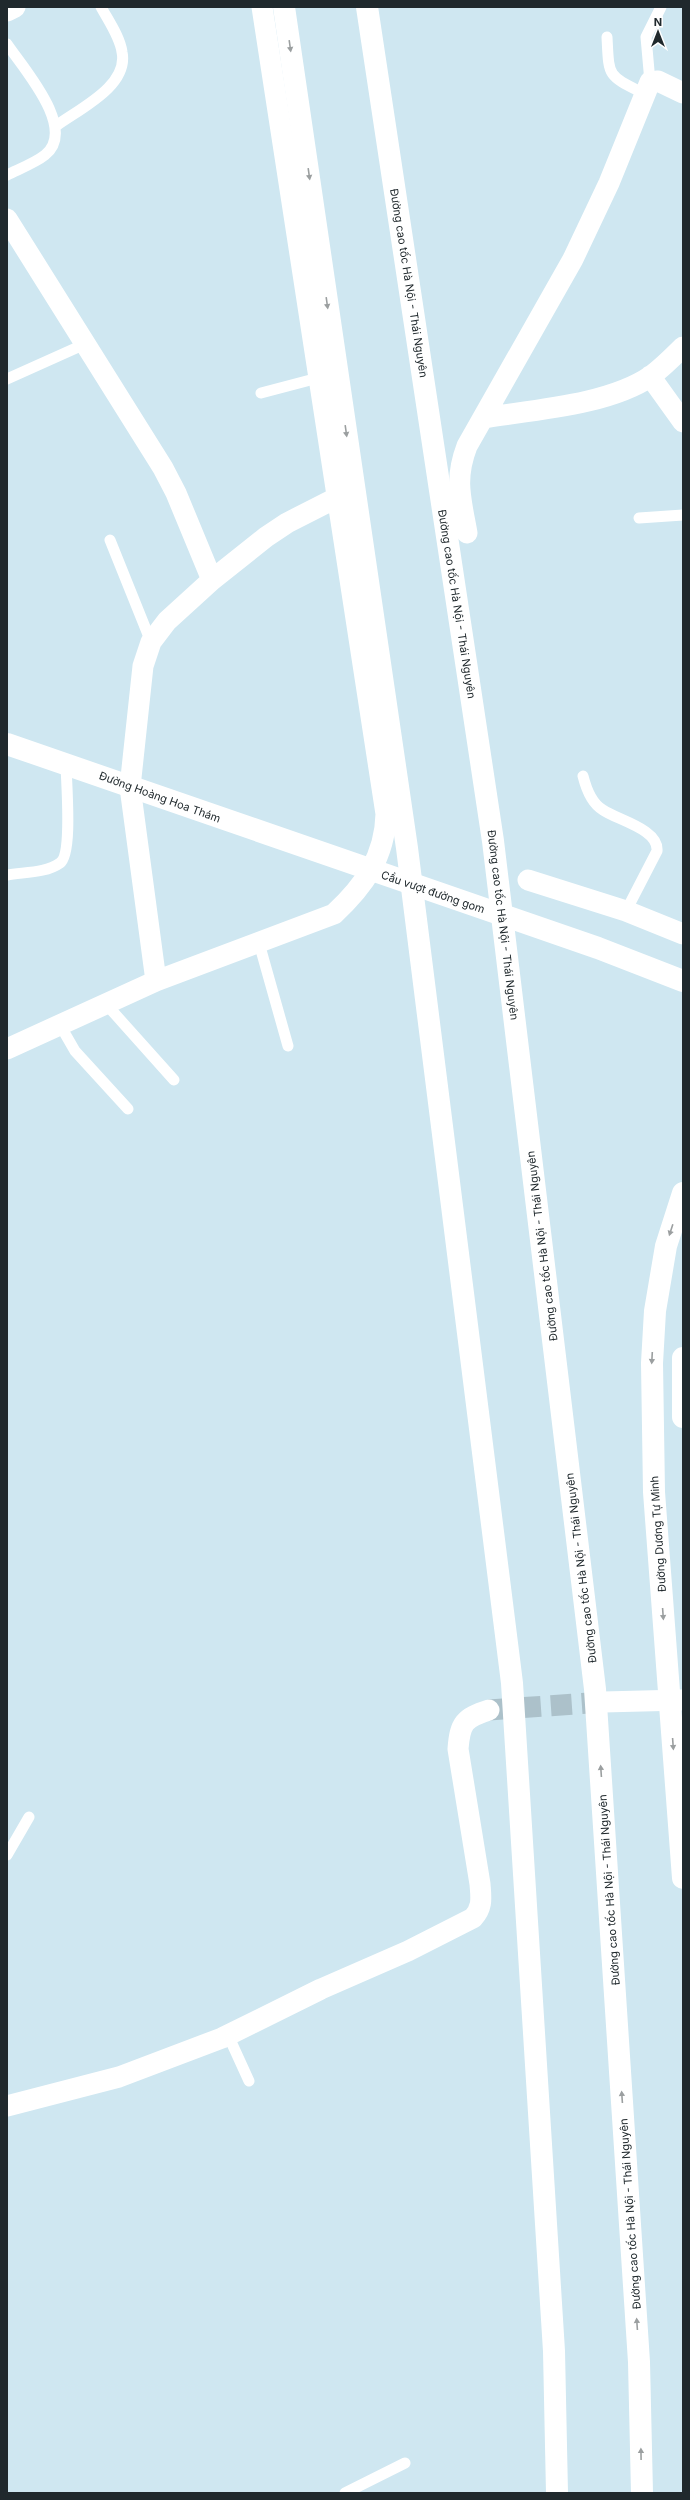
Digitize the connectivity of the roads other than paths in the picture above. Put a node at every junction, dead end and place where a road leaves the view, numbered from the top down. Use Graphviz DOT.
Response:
graph roads {
  1 [pos="15,7"];
  2 [pos="101,7"];
  3 [pos="262,7"];
  4 [pos="284,7"];
  5 [pos="367,7"];
  6 [pos="661,7"];
  7 [pos="7,11"];
  8 [pos="607,37"];
  9 [pos="7,44"];
  10 [pos="647,88"];
  11 [pos="683,93"];
  12 [pos="56,126"];
  13 [pos="7,175"];
  14 [pos="7,220"];
  15 [pos="85,344"];
  16 [pos="683,347"];
  17 [pos="650,376"];
  18 [pos="318,378"];
  19 [pos="7,379"];
  20 [pos="261,393"];
  21 [pos="483,418"];
  22 [pos="683,422"];
  23 [pos="336,498"];
  24 [pos="683,515"];
  25 [pos="639,518"];
  26 [pos="467,533"];
  27 [pos="110,540"];
  28 [pos="212,580"];
  29 [pos="151,642"];
  30 [pos="7,744"];
  31 [pos="66,763"];
  32 [pos="583,776"];
  33 [pos="130,787"];
  34 [pos="313,851"];
  35 [pos="7,875"];
  36 [pos="528,880"];
  37 [pos="626,911"];
  38 [pos="683,934"];
  39 [pos="259,942"];
  40 [pos="683,980"];
  41 [pos="156,981"];
  42 [pos="106,1004"];
  43 [pos="60,1025"];
  44 [pos="288,1046"];
  45 [pos="7,1049"];
  46 [pos="174,1080"];
  47 [pos="128,1109"];
  48 [pos="683,1193"];
  49 [pos="683,1358"];
  50 [pos="683,1417"];
  51 [pos="676,1700"];
  52 [pos="603,1702"];
  53 [pos="489,1710"];
  54 [pos="29,1818"];
  55 [pos="7,1855"];
  56 [pos="683,1878"];
  57 [pos="228,2035"];
  58 [pos="249,2081"];
  59 [pos="7,2106"];
  60 [pos="405,2463"];
  61 [pos="345,2493"];
  62 [pos="557,2493"];
  63 [pos="642,2493"];
  1 -- 7 [label="street"];
  2 -- 12 [label="lane"];
  3 -- 18 [label="street"];
  4 -- 62 [label="main road, one-way"];
  63 -- 5 [label="main road, Đường cao tốc Hà Nội - Thái Nguyên, one-way"];
  6 -- 10 [label="lane"];
  8 -- 10 [label="lane"];
  9 -- 12 [label="lane"];
  10 -- 11 [label="street"];
  10 -- 21 [label="street"];
  12 -- 13 [label="lane"];
  14 -- 15 [label="street"];
  15 -- 19 [label="lane"];
  15 -- 28 [label="street"];
  16 -- 17 [label="street"];
  17 -- 21 [label="street"];
  17 -- 22 [label="street"];
  18 -- 20 [label="lane"];
  18 -- 23 [label="street"];
  21 -- 26 [label="street"];
  23 -- 28 [label="street"];
  23 -- 39 [label="street"];
  24 -- 25 [label="lane"];
  27 -- 29 [label="lane"];
  28 -- 29 [label="street"];
  29 -- 33 [label="street"];
  30 -- 31 [label="main road, Đường Hoàng Hoa Thám"];
  31 -- 33 [label="main road, Đường Hoàng Hoa Thám"];
  31 -- 35 [label="lane"];
  32 -- 37 [label="lane"];
  33 -- 34 [label="main road, Đường Hoàng Hoa Thám"];
  33 -- 41 [label="street"];
  34 -- 40 [label="main road, Cầu vượt đường gom"];
  36 -- 37 [label="street"];
  37 -- 38 [label="street"];
  39 -- 41 [label="street"];
  39 -- 44 [label="lane"];
  41 -- 42 [label="street"];
  42 -- 43 [label="street"];
  42 -- 46 [label="lane"];
  43 -- 45 [label="street"];
  43 -- 47 [label="lane"];
  48 -- 51 [label="main road, Đường Dương Tự Minh, one-way"];
  49 -- 50 [label="main road"];
  51 -- 52 [label="street"];
  51 -- 56 [label="main road, Đường Dương Tự Minh, one-way"];
  53 -- 57 [label="street"];
  54 -- 55 [label="lane"];
  57 -- 58 [label="lane"];
  57 -- 59 [label="street"];
  60 -- 61 [label="lane"];
}
